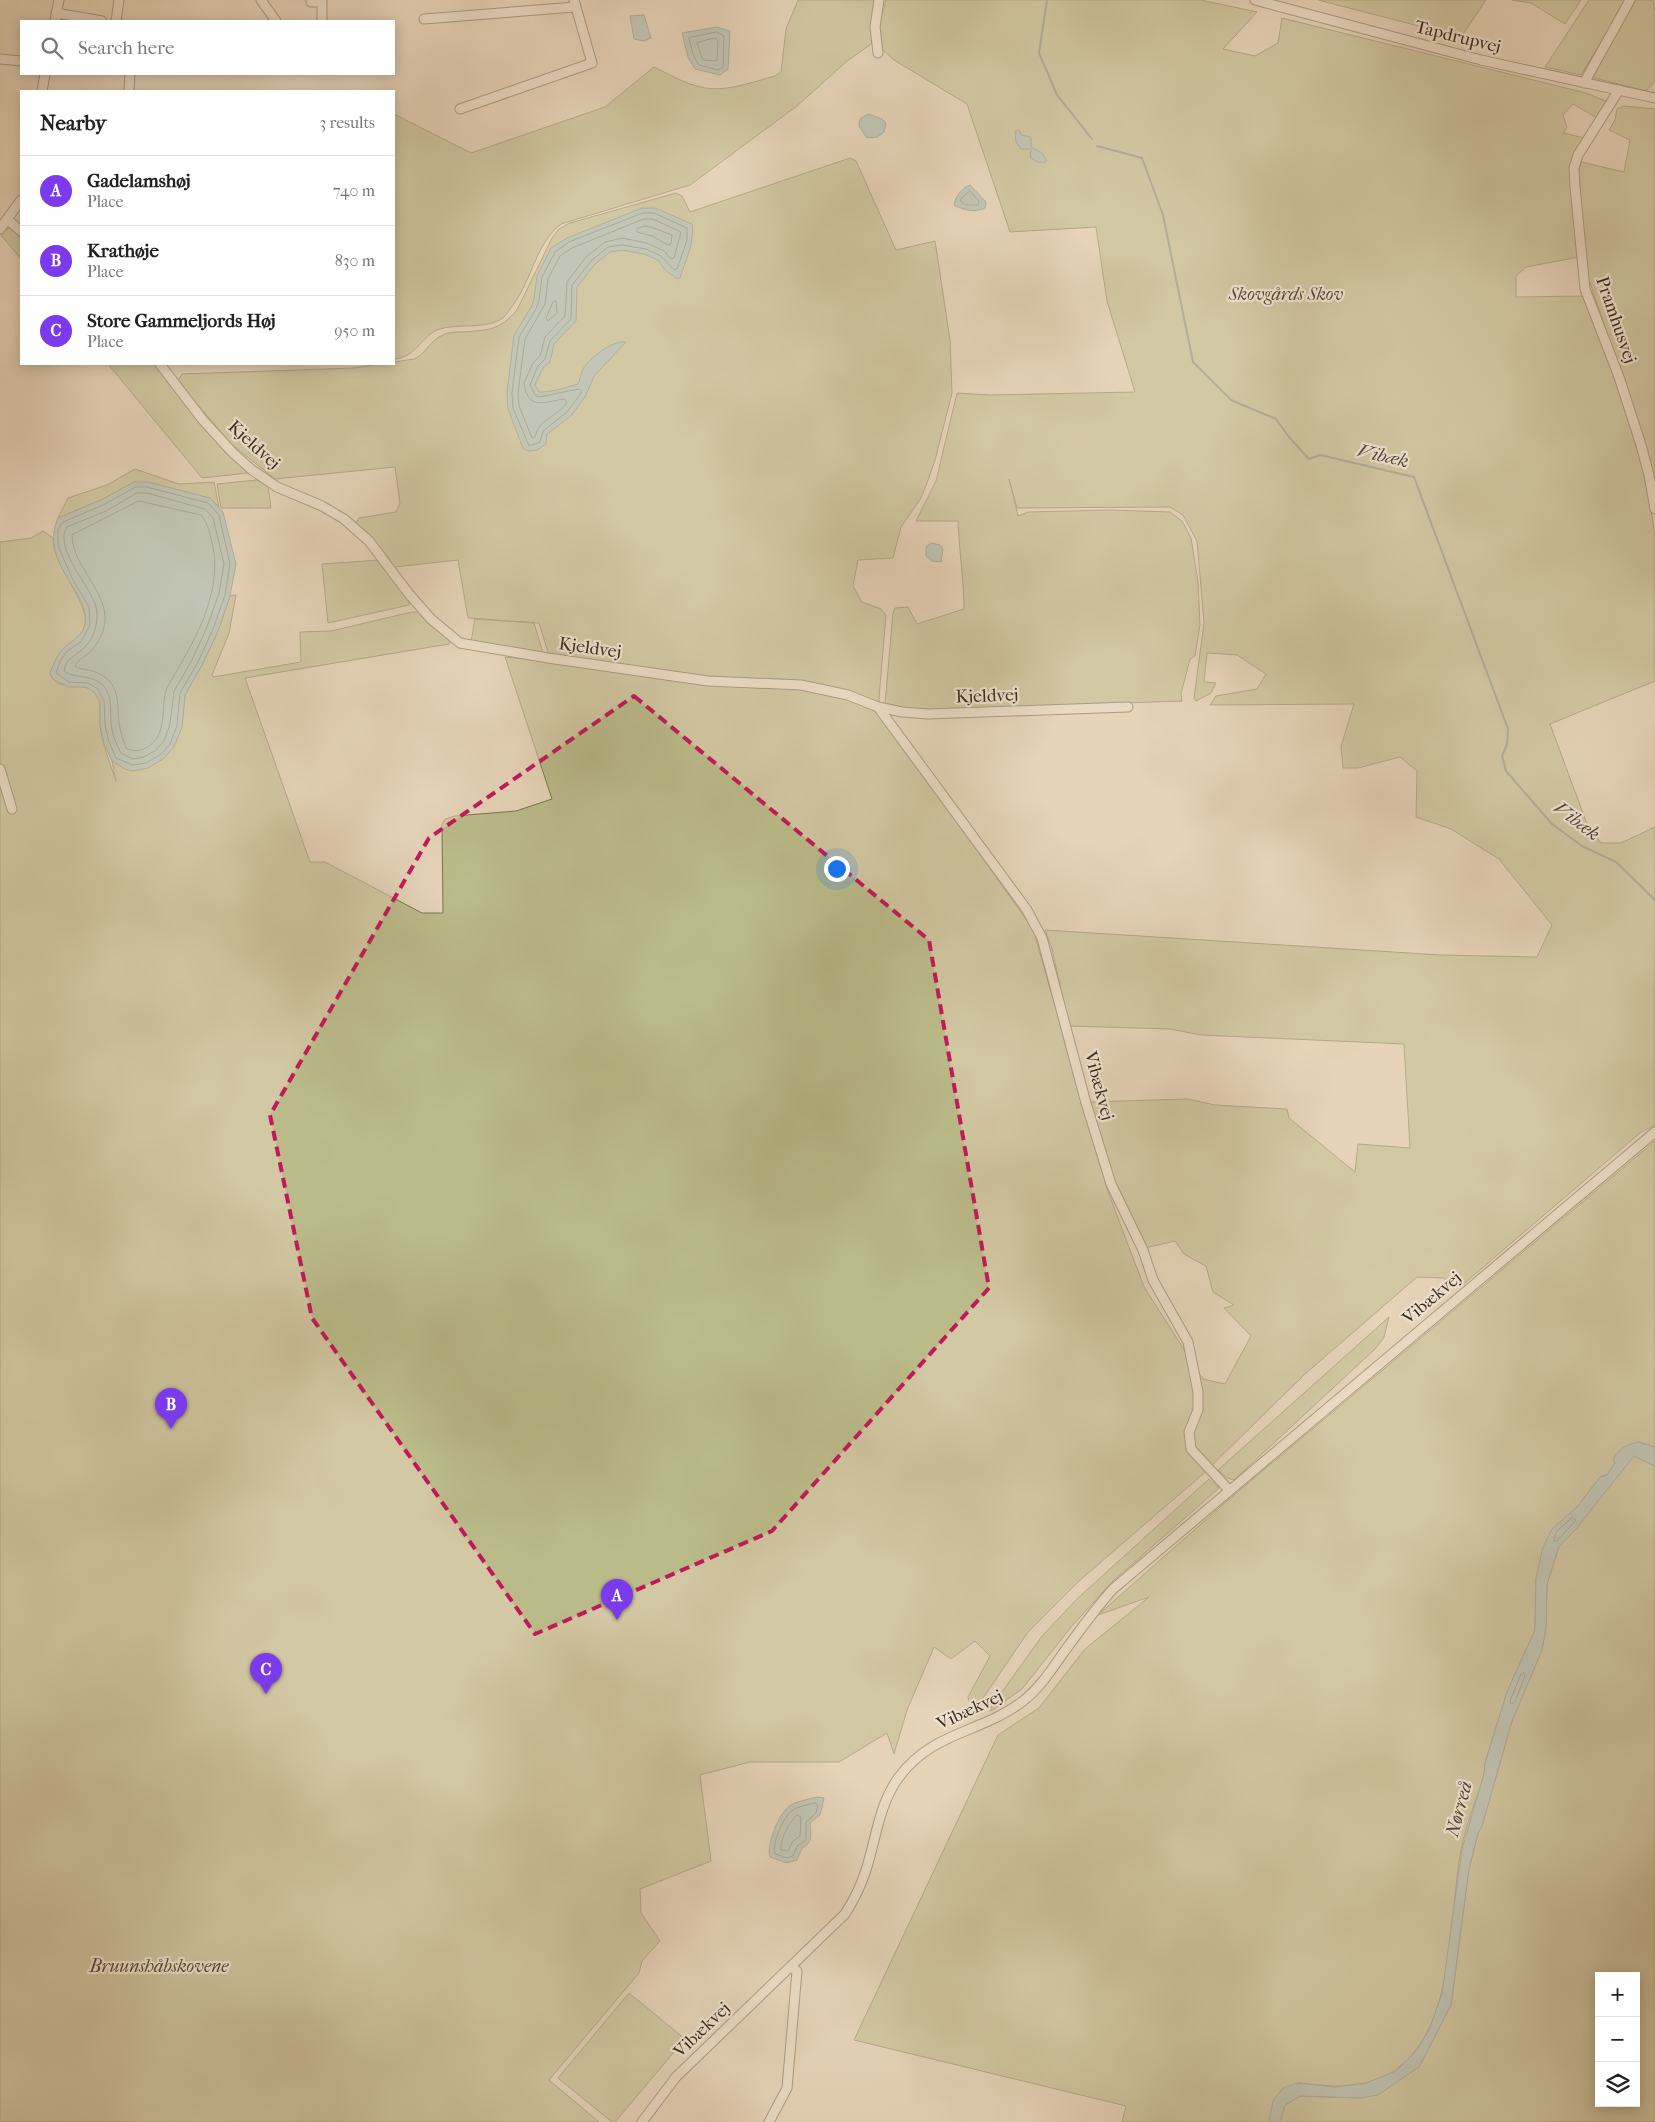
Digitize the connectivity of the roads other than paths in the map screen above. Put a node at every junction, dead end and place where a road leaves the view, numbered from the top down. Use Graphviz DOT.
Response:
graph roads {
  1 [pos="59,0"];
  2 [pos="119,0"];
  3 [pos="261,0"];
  4 [pos="311,0"];
  5 [pos="879,0"];
  6 [pos="1255,0"];
  7 [pos="1630,0"];
  8 [pos="575,4"];
  9 [pos="56,17"];
  10 [pos="424,19"];
  11 [pos="90,20"];
  12 [pos="116,20"];
  13 [pos="275,20"];
  14 [pos="322,20"];
  15 [pos="878,53"];
  16 [pos="0,59"];
  17 [pos="20,61"];
  18 [pos="45,75"];
  19 [pos="130,75"];
  20 [pos="1584,82"];
  21 [pos="42,90"];
  22 [pos="129,90"];
  23 [pos="1619,90"];
  24 [pos="1655,98"];
  25 [pos="460,109"];
  26 [pos="20,202"];
  27 [pos="8,220"];
  28 [pos="0,229"];
  29 [pos="20,229"];
  30 [pos="161,365"];
  31 [pos="1655,509"];
  32 [pos="878,707"];
  33 [pos="1128,707"];
  34 [pos="0,769"];
  35 [pos="12,809"];
  36 [pos="1655,1132"];
  37 [pos="1230,1490"];
  38 [pos="792,1966"];
  39 [pos="642,2122"];
  40 [pos="769,2122"];
  1 -- 9 [label="street"];
  2 -- 12 [label="street"];
  3 -- 13 [label="street"];
  4 -- 14 [label="street"];
  5 -- 15 [label="street"];
  6 -- 20 [label="street, Tapdrupvej"];
  7 -- 20 [label="street"];
  8 -- 10 [label="street"];
  8 -- 25 [label="street"];
  9 -- 11 [label="street"];
  16 -- 17 [label="street"];
  18 -- 21 [label="street"];
  19 -- 22 [label="street"];
  20 -- 23 [label="street, Tapdrupvej"];
  23 -- 24 [label="street, Tapdrupvej"];
  23 -- 31 [label="street, Pramhusvej"];
  26 -- 27 [label="street"];
  27 -- 28 [label="street"];
  27 -- 29 [label="street"];
  30 -- 32 [label="street, Kjeldvej"];
  32 -- 33 [label="street, Kjeldvej"];
  32 -- 37 [label="street, Vibækvej"];
  34 -- 35 [label="street"];
  36 -- 37 [label="street, Vibækvej"];
  37 -- 38 [label="street, Vibækvej"];
  38 -- 39 [label="street, Vibækvej"];
  38 -- 40 [label="street"];
}
